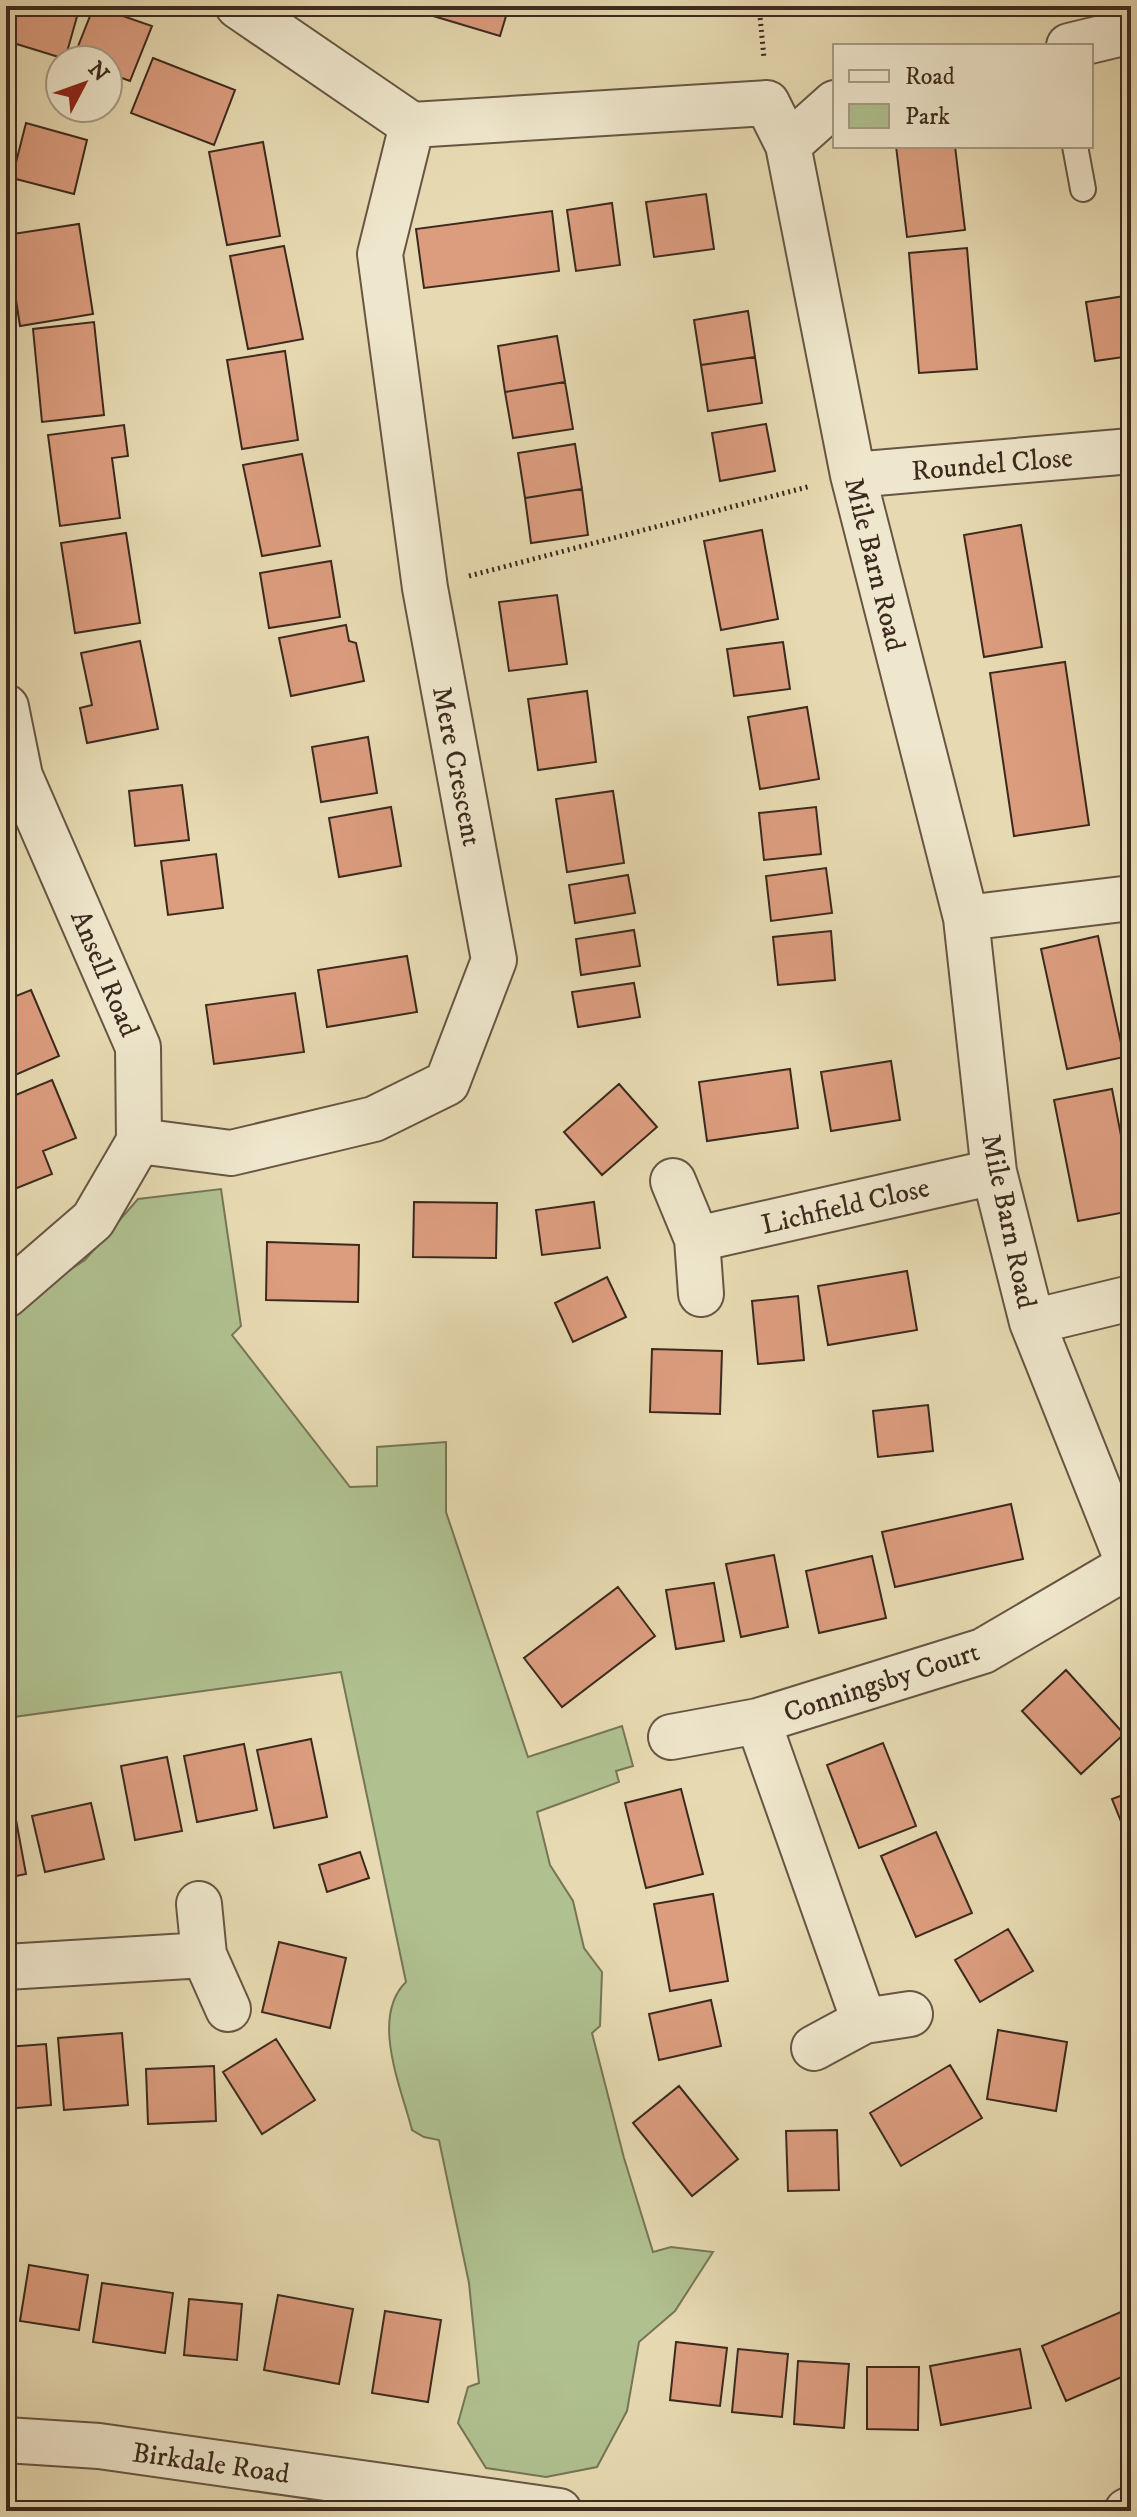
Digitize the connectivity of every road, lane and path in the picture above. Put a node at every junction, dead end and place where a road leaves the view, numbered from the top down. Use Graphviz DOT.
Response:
graph roads {
  1 [pos="238,6"];
  2 [pos="1131,31"];
  3 [pos="1077,44"];
  4 [pos="833,105"];
  5 [pos="412,125"];
  6 [pos="788,145"];
  7 [pos="1075,148"];
  8 [pos="1083,189"];
  9 [pos="1131,451"];
  10 [pos="853,475"];
  11 [pos="425,588"];
  12 [pos="6,707"];
  13 [pos="13,774"];
  14 [pos="1131,898"];
  15 [pos="966,918"];
  16 [pos="139,1141"];
  17 [pos="994,1172"];
  18 [pos="673,1181"];
  19 [pos="697,1239"];
  20 [pos="701,1294"];
  21 [pos="6,1295"];
  22 [pos="1131,1298"];
  23 [pos="1032,1322"];
  24 [pos="1130,1568"];
  25 [pos="758,1721"];
  26 [pos="671,1737"];
  27 [pos="199,1904"];
  28 [pos="204,1955"];
  29 [pos="6,1967"];
  30 [pos="228,2009"];
  31 [pos="910,2014"];
  32 [pos="864,2021"];
  33 [pos="814,2048"];
  34 [pos="6,2440"];
  35 [pos="559,2511"];
  1 -- 5 [label="street"];
  2 -- 3 [label="street"];
  4 -- 6 [label="street"];
  5 -- 6 [label="street, Mile Barn Road"];
  5 -- 11 [label="street, Mere Crescent"];
  6 -- 10 [label="street, Mile Barn Road"];
  7 -- 8 [label="lane"];
  9 -- 10 [label="street, Roundel Close"];
  10 -- 11 [label="path"];
  10 -- 15 [label="street, Mile Barn Road"];
  11 -- 16 [label="street, Mere Crescent"];
  12 -- 13 [label="street, Ansell Road"];
  13 -- 16 [label="street, Ansell Road"];
  14 -- 15 [label="street"];
  15 -- 17 [label="street, Mile Barn Road"];
  16 -- 21 [label="street"];
  17 -- 19 [label="street, Lichfield Close"];
  17 -- 23 [label="street, Mile Barn Road"];
  18 -- 19 [label="street"];
  19 -- 20 [label="street"];
  22 -- 23 [label="street"];
  23 -- 24 [label="street, Mile Barn Road"];
  24 -- 25 [label="street, Conningsby Court"];
  25 -- 26 [label="street, Conningsby Court"];
  25 -- 32 [label="street, Conningsby Court"];
  27 -- 28 [label="street"];
  28 -- 29 [label="street"];
  28 -- 30 [label="street"];
  31 -- 32 [label="street"];
  32 -- 33 [label="street"];
  34 -- 35 [label="street, Birkdale Road"];
}
